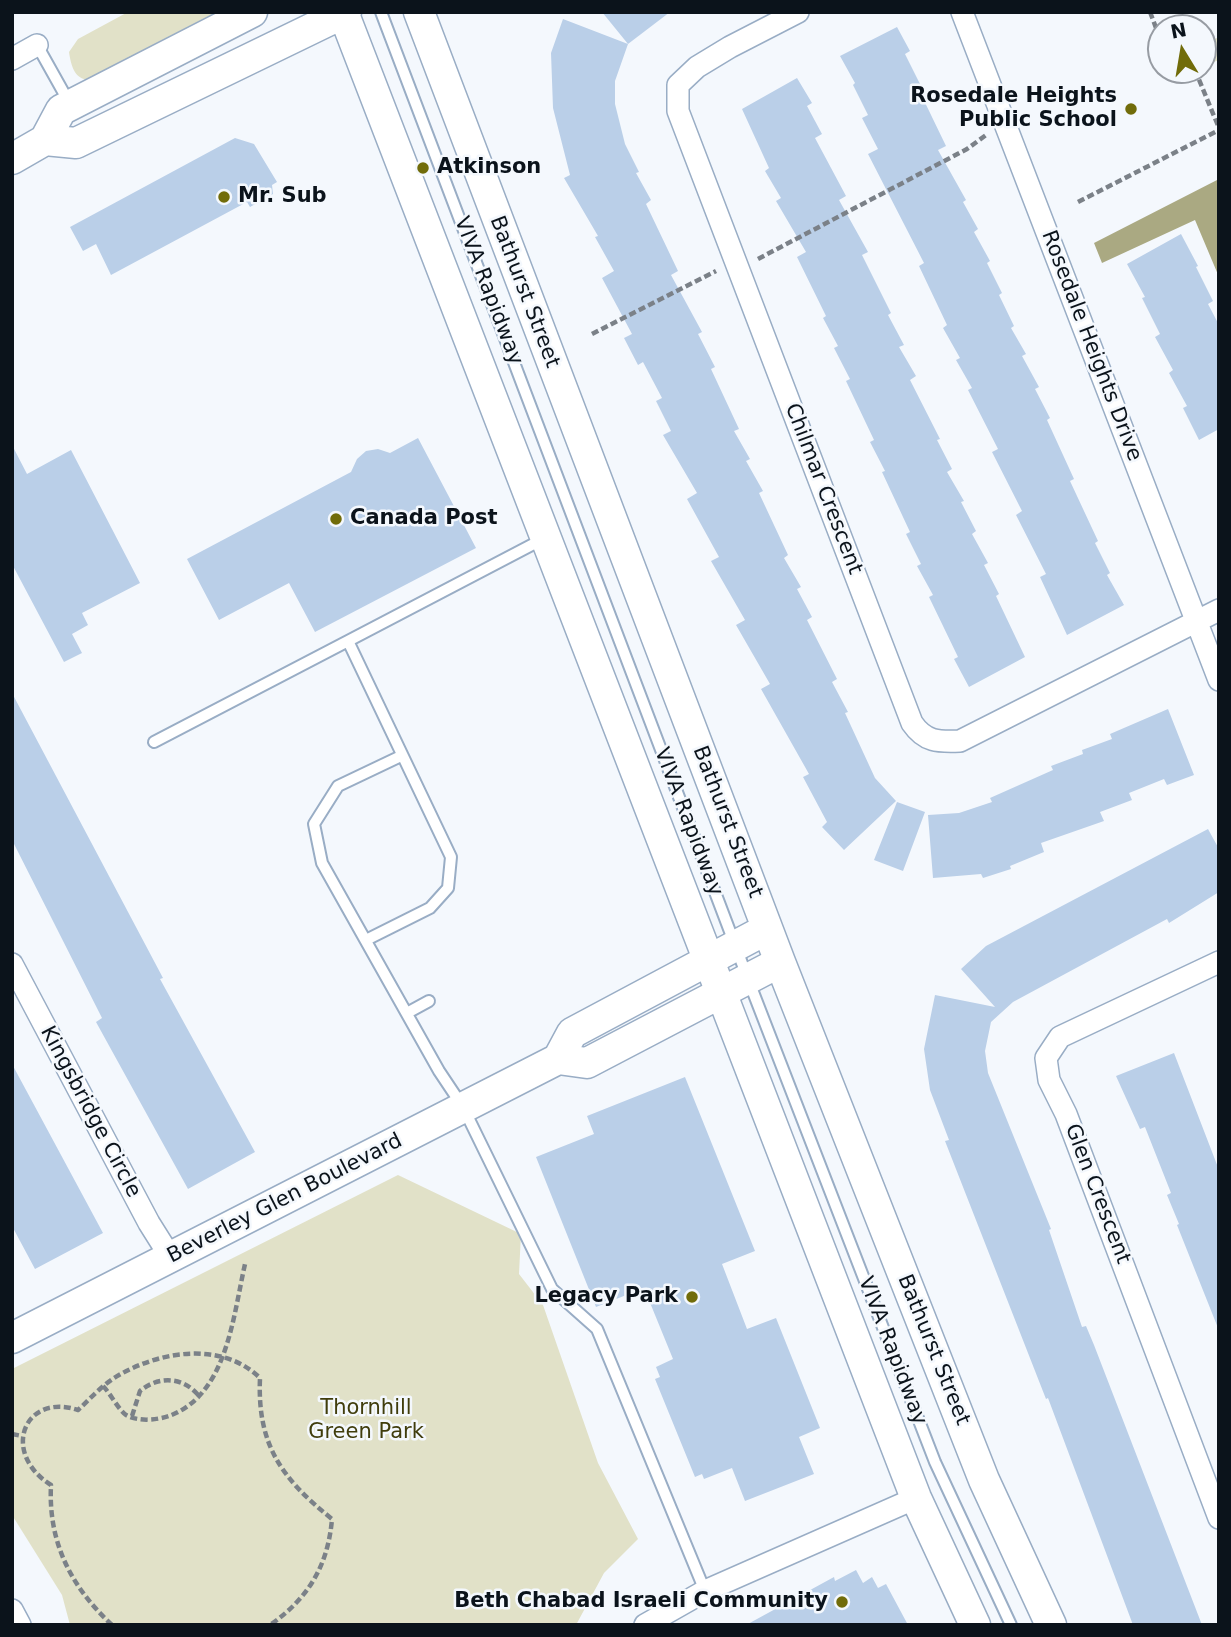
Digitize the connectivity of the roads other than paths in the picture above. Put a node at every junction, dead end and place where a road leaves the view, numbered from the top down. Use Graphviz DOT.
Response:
graph roads {
  1 [pos="251,12"];
  2 [pos="381,12"];
  3 [pos="419,12"];
  4 [pos="799,12"];
  5 [pos="962,12"];
  6 [pos="344,13"];
  7 [pos="37,45"];
  8 [pos="12,58"];
  9 [pos="70,105"];
  10 [pos="45,140"];
  11 [pos="12,159"];
  12 [pos="545,538"];
  13 [pos="1219,610"];
  14 [pos="1197,621"];
  15 [pos="348,641"];
  16 [pos="1219,680"];
  17 [pos="154,742"];
  18 [pos="401,756"];
  19 [pos="767,929"];
  20 [pos="366,940"];
  21 [pos="722,952"];
  22 [pos="780,962"];
  23 [pos="1219,962"];
  24 [pos="12,964"];
  25 [pos="748,979"];
  26 [pos="721,993"];
  27 [pos="429,1001"];
  28 [pos="407,1013"];
  29 [pos="558,1059"];
  30 [pos="463,1107"];
  31 [pos="171,1258"];
  32 [pos="12,1338"];
  33 [pos="916,1498"];
  34 [pos="1219,1518"];
  35 [pos="705,1591"];
  36 [pos="12,1610"];
  37 [pos="19,1625"];
  38 [pos="645,1625"];
  39 [pos="975,1625"];
  40 [pos="1011,1625"];
  41 [pos="1051,1625"];
  1 -- 9 [label="main road"];
  2 -- 21 [label="lane, VIVA Rapidway"];
  3 -- 19 [label="main road, Bathurst Street"];
  4 -- 14 [label="street, Chilmar Crescent"];
  5 -- 14 [label="street, Rosedale Heights Drive"];
  6 -- 10 [label="main road"];
  6 -- 12 [label="main road"];
  7 -- 8 [label="street"];
  7 -- 9 [label="lane"];
  9 -- 10 [label="main road"];
  10 -- 11 [label="main road"];
  12 -- 15 [label="lane"];
  12 -- 21 [label="main road"];
  13 -- 14 [label="street, Chilmar Crescent"];
  14 -- 16 [label="street, Rosedale Heights Drive"];
  15 -- 17 [label="lane"];
  15 -- 18 [label="lane"];
  18 -- 20 [label="lane"];
  18 -- 20 [label="lane"];
  19 -- 21 [label="main road, Beverley Glen Boulevard"];
  19 -- 22 [label="main road, Bathurst Street"];
  20 -- 28 [label="lane"];
  21 -- 25 [label="lane, VIVA Rapidway"];
  21 -- 26 [label="main road"];
  21 -- 29 [label="main road, Beverley Glen Boulevard"];
  22 -- 25 [label="main road, Beverley Glen Boulevard"];
  22 -- 41 [label="main road, Bathurst Street"];
  23 -- 34 [label="street, Glen Crescent"];
  24 -- 31 [label="street, Kingsbridge Circle"];
  25 -- 26 [label="main road, Beverley Glen Boulevard"];
  25 -- 40 [label="lane, VIVA Rapidway"];
  26 -- 29 [label="main road, Beverley Glen Boulevard"];
  26 -- 33 [label="main road"];
  27 -- 28 [label="lane"];
  28 -- 30 [label="lane"];
  29 -- 30 [label="main road, Beverley Glen Boulevard"];
  30 -- 31 [label="main road, Beverley Glen Boulevard"];
  30 -- 35 [label="lane"];
  31 -- 32 [label="main road, Beverley Glen Boulevard"];
  33 -- 35 [label="street"];
  33 -- 39 [label="main road"];
  35 -- 38 [label="street"];
  36 -- 37 [label="street"];
}
